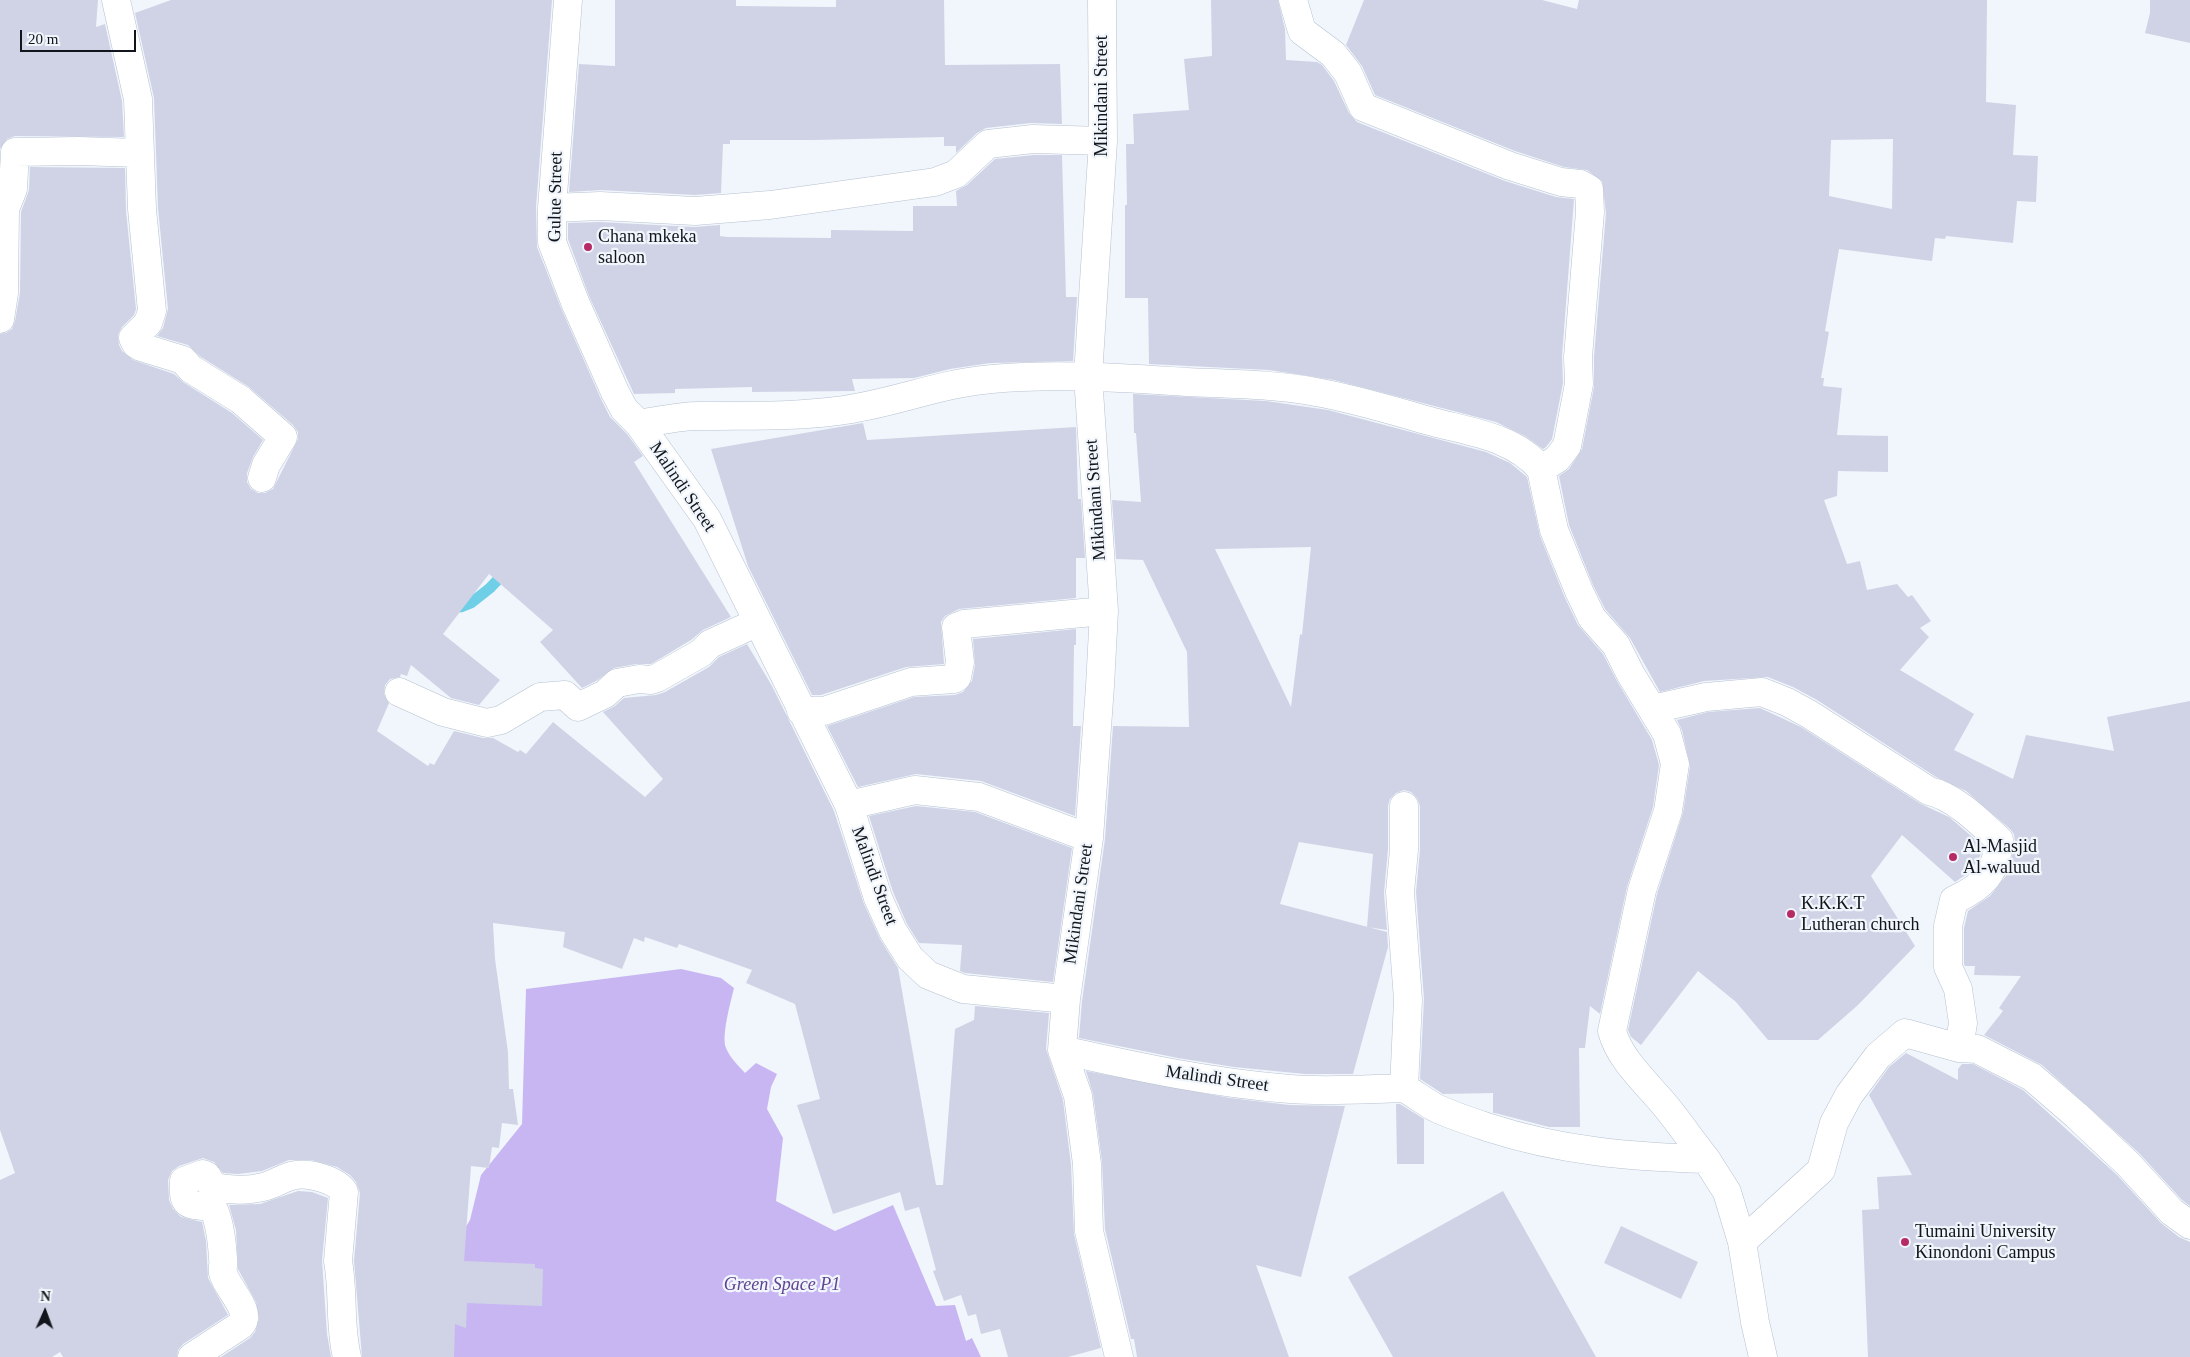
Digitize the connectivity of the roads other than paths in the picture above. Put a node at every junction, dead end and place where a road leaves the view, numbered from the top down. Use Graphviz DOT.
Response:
graph roads {
  1 [pos="116,0"];
  2 [pos="568,0"];
  3 [pos="1102,0"];
  4 [pos="1293,0"];
  5 [pos="1103,142"];
  6 [pos="139,153"];
  7 [pos="552,208"];
  8 [pos="0,319"];
  9 [pos="1088,376"];
  10 [pos="631,416"];
  11 [pos="1541,469"];
  12 [pos="262,478"];
  13 [pos="1104,611"];
  14 [pos="758,622"];
  15 [pos="399,692"];
  16 [pos="1653,709"];
  17 [pos="801,711"];
  18 [pos="849,806"];
  19 [pos="1404,806"];
  20 [pos="1089,838"];
  21 [pos="1066,999"];
  22 [pos="1959,1048"];
  23 [pos="1062,1050"];
  24 [pos="1404,1088"];
  25 [pos="1706,1159"];
  26 [pos="2190,1225"];
  27 [pos="1742,1242"];
  28 [pos="192,1357"];
  29 [pos="348,1357"];
  30 [pos="1119,1357"];
  31 [pos="1763,1357"];
  1 -- 6 [label="street"];
  2 -- 7 [label="street, Gulue Street"];
  3 -- 5 [label="street, Mikindani Street"];
  4 -- 11 [label="street"];
  5 -- 7 [label="street"];
  5 -- 9 [label="street, Mikindani Street"];
  6 -- 8 [label="street"];
  6 -- 12 [label="street"];
  7 -- 10 [label="street, Gulue Street"];
  9 -- 10 [label="street"];
  9 -- 11 [label="street"];
  9 -- 13 [label="street, Mikindani Street"];
  10 -- 14 [label="street, Malindi Street"];
  11 -- 16 [label="street"];
  13 -- 17 [label="street"];
  13 -- 20 [label="street, Mikindani Street"];
  14 -- 15 [label="street"];
  14 -- 17 [label="street, Malindi Street"];
  16 -- 22 [label="street"];
  16 -- 25 [label="street"];
  17 -- 18 [label="street, Malindi Street"];
  18 -- 20 [label="street"];
  18 -- 21 [label="street, Malindi Street"];
  19 -- 24 [label="street"];
  20 -- 21 [label="street, Mikindani Street"];
  21 -- 23 [label="street"];
  22 -- 26 [label="street"];
  22 -- 27 [label="street"];
  23 -- 24 [label="street, Malindi Street"];
  23 -- 30 [label="street"];
  24 -- 25 [label="street"];
  25 -- 27 [label="street"];
  27 -- 31 [label="street"];
  28 -- 29 [label="street"];
}
